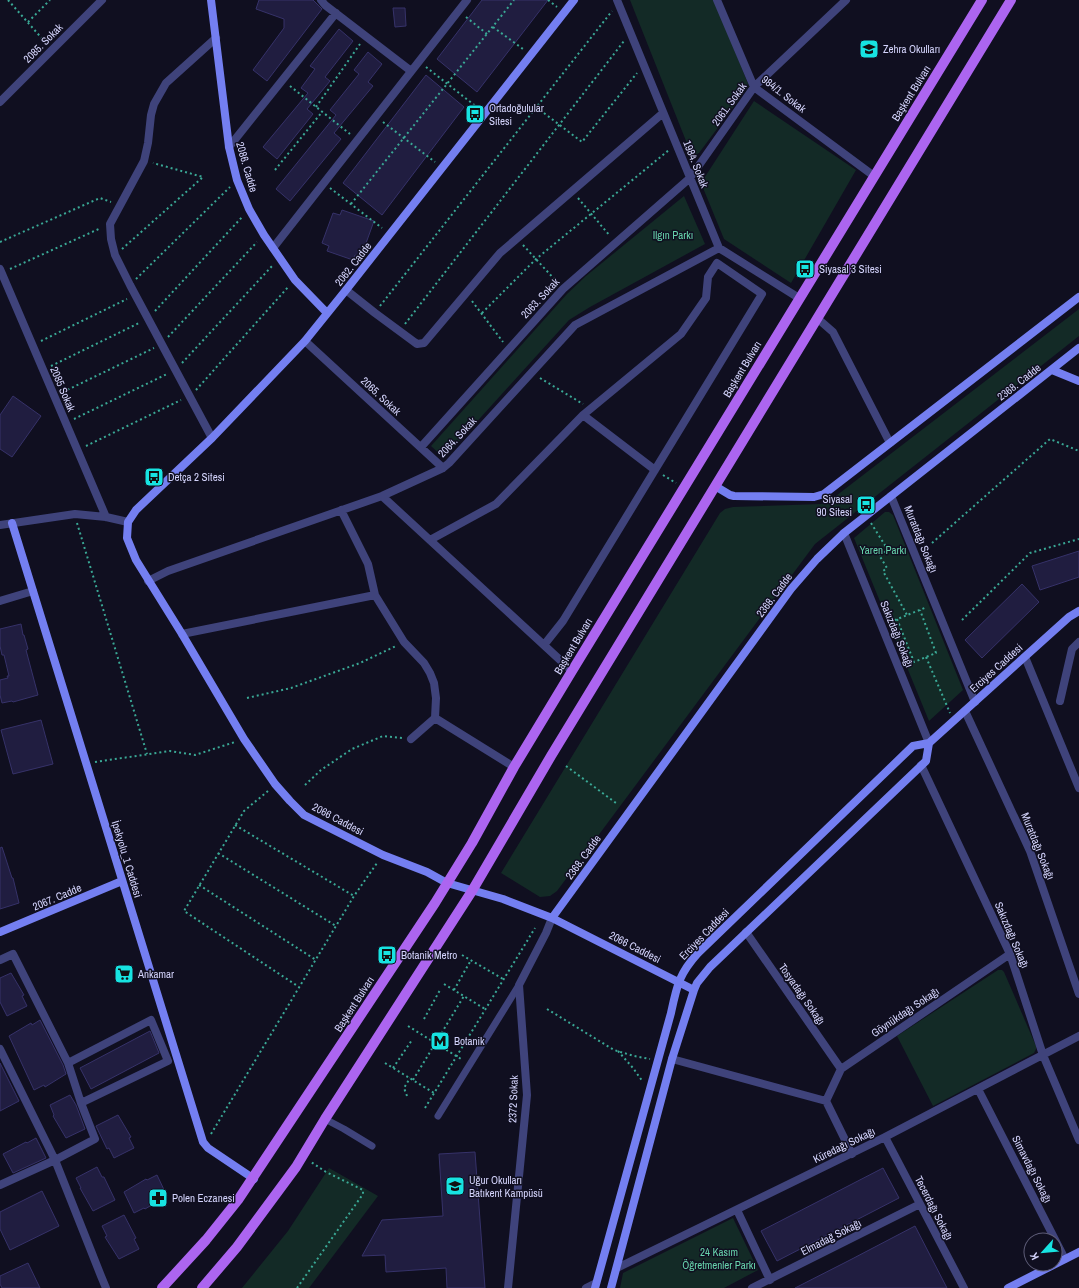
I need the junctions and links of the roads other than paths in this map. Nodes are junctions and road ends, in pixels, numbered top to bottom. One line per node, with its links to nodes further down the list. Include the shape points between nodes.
1 (102, 0): 15 (street, 2085. Sokak)
2 (211, 0): 12 (street, 2086. Cadde)
3 (321, 0): 11 (street)
4 (467, 0): 13 (street)
5 (574, 0): 23 (street, 2062. Cadde)
6 (717, 0): 14 (street, 984/1. Sokak)
7 (846, 0): 14 (street, 2061. Sokak)
8 (981, 0): 18 (main road, Başkent Bulvarı)
9 (1011, 0): 27 (main road)
10 (617, 1): 16 (street, 1984. Sokak)
11 (336, 13): 13 (street); 17 (street)
12 (216, 38): 17 (street, 2086. Cadde); 33 (street, via 166,83 160,92 151,116 144,161 110,224 115,255)
13 (411, 71): 20 (street)
14 (754, 87): 18 (street, 984/1. Sokak); 19 (street, 2061. Sokak)
15 (0, 102)
16 (664, 114): 19 (street, 1984. Sokak); 23 (street, via 500,253 424,343 417,344)
17 (229, 147): 20 (street, 2086. Cadde, via 237,180 249,209)
18 (874, 176): 25 (main road, Başkent Bulvarı)
19 (690, 178): 21 (street, 1984. Sokak); 35 (street, 2063. Sokak, via 563,289)
20 (272, 248): 26 (street, 2086. Cadde, via 295,280)
21 (718, 248): 25 (street); 36 (street, 2064. Sokak, via 579,322)
22 (1, 271): 42 (street, 2085 Sokak)
23 (346, 290): 26 (street, 2062. Cadde)
24 (1079, 297): 34 (street)
25 (799, 298): 57 (main road, Başkent Bulvarı)
26 (327, 313): 28 (street, 2062. Cadde)
27 (817, 318): 34 (street, via 835,335); 38 (main road)
28 (305, 341): 33 (street, 2062. Cadde); 35 (street, 2065. Sokak)
29 (1079, 348): 30 (street, 2368. Cadde)
30 (1052, 370): 31 (street); 40 (street, 2368. Cadde)
31 (1079, 381)
32 (583, 415): 37 (street); 37 (street, via 681,334 706,298 708,277 716,263 762,294); 47 (street, via 496,504)
33 (212, 438): 43 (street, 2062. Cadde, via 136,510)
34 (890, 443): 38 (street, via 819,496 734,496)
35 (421, 447): 36 (street, 2065. Sokak)
36 (443, 468): 39 (street, 2064. Sokak)
37 (655, 470): 55 (street, via 563,621)
38 (715, 486): 69 (main road)
39 (382, 496): 41 (street, 2064. Sokak); 47 (street)
40 (891, 496): 46 (street, 2368. Cadde); 59 (street, Muratdağı Sokağı)
41 (341, 510): 48 (street, 2064. Sokak, via 168,571); 50 (street, via 368,564)
42 (106, 517): 43 (street); 44 (street, via 75,514)
43 (128, 522): 48 (street, 2066 Caddesi, via 127,538)
44 (12, 523): 45 (street); 49 (street, İpekyolu_1 Caddesi)
45 (0, 525)
46 (844, 533): 63 (street, Sakızdağı Sokağı); 70 (street, 2368. Cadde, via 791,589)
47 (430, 540): 55 (street)
48 (148, 581): 53 (street, 2066 Caddesi)
49 (33, 591): 51 (street); 67 (street, İpekyolu_1 Caddesi)
50 (375, 595): 53 (street); 61 (street, via 404,642 430,673 436,698)
51 (0, 601)
52 (1079, 611): 56 (street, Erciyes Caddesi)
53 (182, 634): 68 (street, 2066 Caddesi, via 244,740 275,784 304,815 383,855 427,872)
54 (1079, 642): 58 (street, via 1072,649)
55 (544, 645): 57 (street)
56 (1025, 657): 59 (street, Erciyes Caddesi); 66 (street)
57 (572, 672): 65 (main road, Başkent Bulvarı)
58 (1060, 701)
59 (975, 702): 60 (street, Erciyes Caddesi)
60 (965, 711): 63 (street, Erciyes Caddesi); 78 (street, Muratdağı Sokağı, via 1030,851)
61 (435, 718): 62 (street); 65 (street)
62 (411, 739)
63 (929, 743): 64 (street, via 926,761); 75 (street, Erciyes Caddesi, via 913,746 907,751 698,953)
64 (922, 765): 72 (street); 73 (street, Sakızdağı Sokağı)
65 (514, 767): 68 (main road, Başkent Bulvarı)
66 (1079, 788)
67 (122, 881): 71 (street, 2067. Cadde); 95 (street, İpekyolu_1 Caddesi, via 204,1145)
68 (447, 883): 69 (street, 2066 Caddesi); 95 (main road, Başkent Bulvarı)
69 (472, 891): 70 (street, 2066 Caddesi, via 503,899); 89 (main road)
70 (552, 918): 75 (street, 2066 Caddesi); 76 (street)
71 (0, 932)
72 (746, 932): 77 (street, via 710,967); 84 (street, Tosyadağı Sokağı)
73 (1010, 954): 81 (street, Sakızdağı Sokağı); 84 (street, Göynükdağı Sokağı)
74 (0, 960): 83 (street, via 13,954)
75 (678, 982): 77 (street, 2066 Caddesi); 103 (street, Erciyes Caddesi)
76 (520, 985): 88 (lane); 107 (street, 2372 Sokak, via 527,1095)
77 (694, 990): 82 (street)
78 (1079, 994)
79 (1079, 1036): 81 (street, Küredağı Sokağı)
80 (0, 1049): 94 (street)
81 (1043, 1055): 85 (street, Küredağı Sokağı); 91 (street, Sakızdağı Sokağı)
82 (672, 1059): 86 (street); 101 (street)
83 (68, 1063): 87 (street); 87 (street, via 151,1020 168,1061)
84 (841, 1069): 86 (street)
85 (978, 1089): 90 (street, Küredağı Sokağı); 100 (street, Simavdağı Sokağı)
86 (826, 1101): 93 (street)
87 (81, 1103): 94 (street, via 95,1139)
88 (438, 1116)
89 (325, 1119): 92 (lane); 106 (main road, via 303,1157 273,1200)
90 (885, 1137): 93 (street, Küredağı Sokağı); 97 (street, Tecerdağı Sokağı)
91 (1079, 1140)
92 (372, 1146)
93 (852, 1154): 98 (street, Küredağı Sokağı)
94 (55, 1160): 96 (street); 104 (street)
95 (254, 1178): 105 (main road, Başkent Bulvarı, via 206,1240)
96 (0, 1185)
97 (920, 1204): 102 (street, Elmadağ Sokağı); 111 (street, Tecerdağı Sokağı)
98 (737, 1210): 101 (street, Küredağı Sokağı); 102 (street)
99 (1079, 1252): 100 (street)
100 (1065, 1259): 112 (street)
101 (616, 1268): 109 (street)
102 (770, 1280): 110 (street, Elmadağ Sokağı)
103 (595, 1285): 108 (street)
104 (106, 1288)
105 (162, 1288)
106 (202, 1288)
107 (508, 1288)
108 (586, 1288)
109 (611, 1288)
110 (752, 1288)
111 (964, 1288)
112 (1008, 1288)

